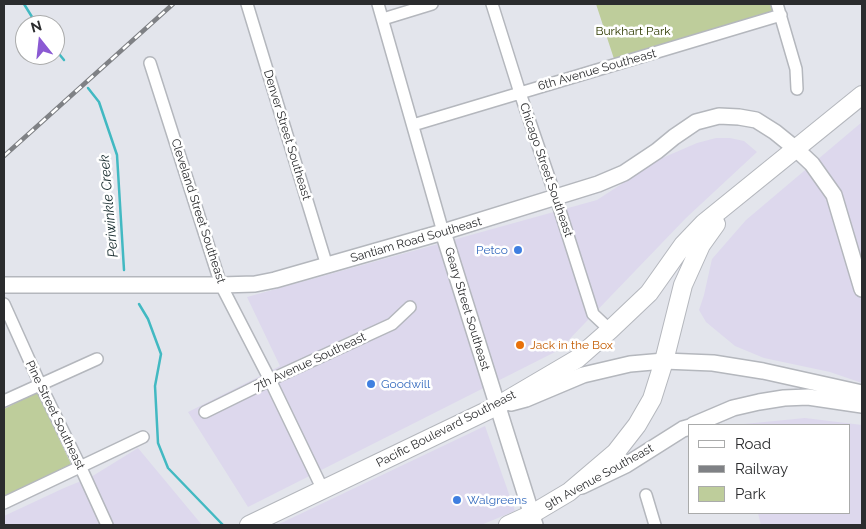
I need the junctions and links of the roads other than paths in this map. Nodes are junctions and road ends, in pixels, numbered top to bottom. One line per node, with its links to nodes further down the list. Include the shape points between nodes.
1 (247, 4): 16 (street, Denver Street Southeast)
2 (378, 4): 6 (street, Geary Street Southeast)
3 (432, 4): 6 (street)
4 (492, 4): 9 (street, Chicago Street Southeast)
5 (779, 10): 8 (street, via 796,70); 9 (street, 6th Avenue Southeast)
6 (383, 19): 11 (street, Geary Street Southeast)
7 (150, 63): 18 (street, Cleveland Street Southeast)
8 (796, 89)
9 (520, 93): 11 (street, 6th Avenue Southeast); 13 (street, Chicago Street Southeast)
10 (862, 95): 12 (highway, Pacific Boulevard Southeast)
11 (413, 125): 15 (street, Geary Street Southeast)
12 (796, 149): 13 (main road, Santiam Road Southeast, via 756,120 719,116 696,122 624,173); 14 (highway, Pacific Boulevard Southeast); 19 (main road, Santiam Road Southeast, via 812,164 834,195)
13 (556, 198): 15 (main road, Santiam Road Southeast); 22 (street, Chicago Street Southeast, via 593,314)
14 (730, 202): 22 (highway, Pacific Boulevard Southeast, via 704,223 649,293); 24 (highway, Pacific Boulevard Southeast, via 701,245 683,285)
15 (443, 232): 16 (main road, Santiam Road Southeast); 30 (main road, Geary Street Southeast)
16 (327, 266): 18 (main road, Santiam Road Southeast, via 255,284)
17 (4, 285): 18 (main road, Santiam Road Southeast)
18 (221, 285): 25 (street, Cleveland Street Southeast)
19 (862, 289)
20 (4, 304): 26 (street, Pine Street Southeast)
21 (410, 307): 25 (street, 7th Avenue Southeast, via 392,324)
22 (610, 330): 30 (highway, Pacific Boulevard Southeast, via 577,359)
23 (97, 359): 26 (street)
24 (664, 361): 27 (main road, via 713,363 763,371); 30 (main road, via 630,364 583,375); 37 (highway, Pacific Boulevard Southeast, via 652,399 637,425 616,452)
25 (270, 380): 31 (street, 7th Avenue Southeast); 36 (street, Cleveland Street Southeast)
26 (40, 384): 28 (street); 35 (street, Pine Street Southeast)
27 (862, 393)
28 (4, 401)
29 (862, 405): 32 (main road, 9th Avenue Southeast, via 808,397 784,398 733,408)
30 (497, 406): 36 (highway, Pacific Boulevard Southeast); 40 (main road, Geary Street Southeast)
31 (204, 412)
32 (696, 424)
33 (688, 427): 37 (main road, 9th Avenue Southeast, via 626,465)
34 (143, 437): 35 (street)
35 (81, 468): 39 (street); 41 (street, Pine Street Southeast)
36 (323, 490): 42 (highway, Pacific Boulevard Southeast)
37 (569, 492): 40 (highway, 9th Avenue Southeast)
38 (646, 495): 44 (street)
39 (4, 503)
40 (534, 520): 43 (highway, 9th Avenue Southeast)
41 (107, 525)
42 (250, 525)
43 (508, 525)
44 (655, 525)

